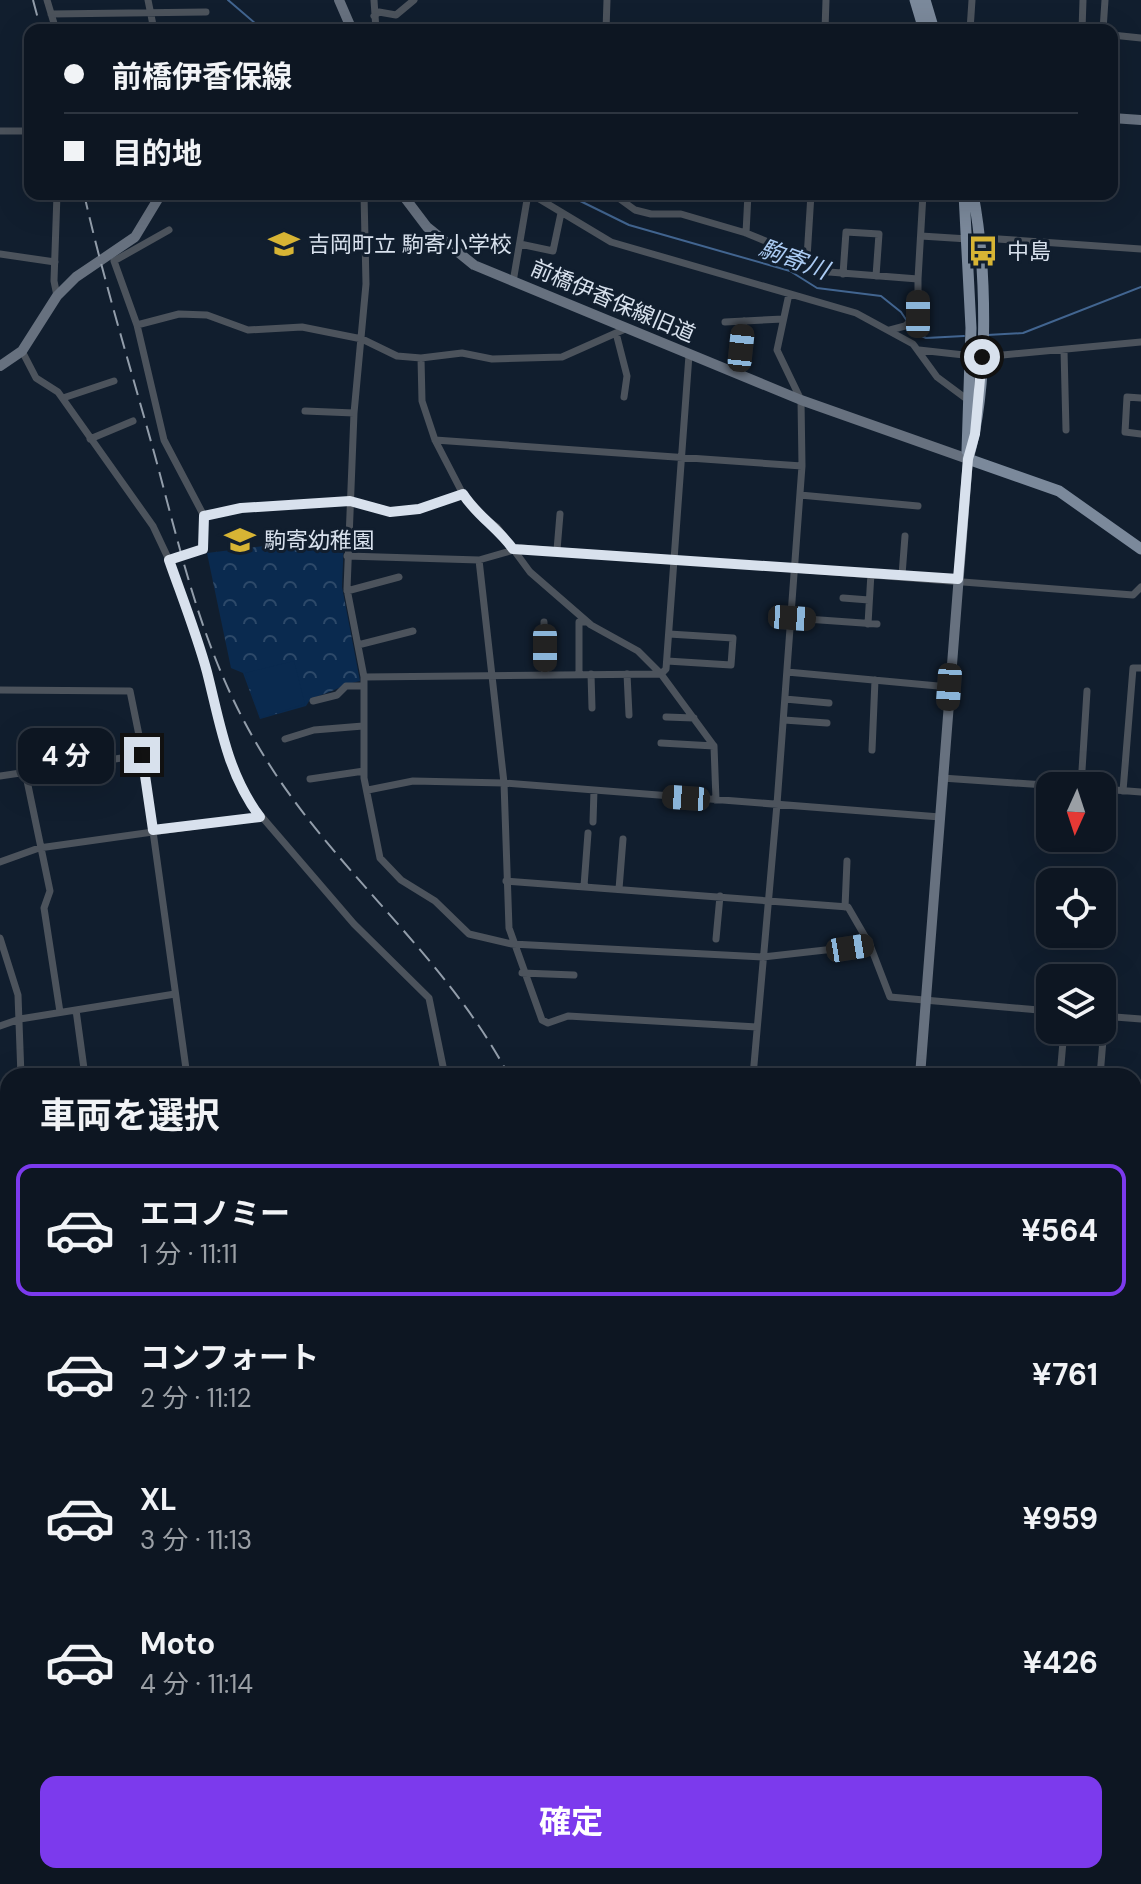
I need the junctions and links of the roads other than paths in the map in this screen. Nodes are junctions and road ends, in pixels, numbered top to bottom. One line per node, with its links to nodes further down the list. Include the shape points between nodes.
1 (47, 0): 14 (street)
2 (148, 0): 15 (street)
3 (339, 0): 19 (street)
4 (374, 0): 16 (street)
5 (414, 0): 16 (street, via 396,15)
6 (607, 0): 21 (street)
7 (826, 0): 22 (street)
8 (915, 0): 23 (main road)
9 (925, 0): 24 (main road)
10 (972, 0): 25 (street)
11 (1083, 0): 26 (street)
12 (1105, 0): 27 (street)
13 (206, 12): 15 (street)
14 (51, 14): 15 (street); 17 (street)
15 (151, 14): 18 (street)
16 (374, 16): 20 (street)
17 (54, 24)
18 (153, 24)
19 (350, 24)
20 (375, 24)
21 (606, 24)
22 (825, 24)
23 (922, 24)
24 (932, 24)
25 (970, 24)
26 (1082, 24)
27 (1103, 24)
28 (1118, 36): 29 (street)
29 (1141, 38)
30 (1118, 118): 31 (street)
31 (1141, 120)
32 (0, 131): 33 (street)
33 (24, 131)
34 (57, 200): 57 (street)
35 (158, 200): 52 (street)
36 (364, 200): 71 (street)
37 (407, 200): 61 (street, 前橋伊香保線旧道, via 427,227 474,265)
38 (528, 200): 53 (street)
39 (539, 200): 46 (street)
40 (621, 200): 48 (street, via 635,210 681,214)
41 (748, 200): 48 (street)
42 (811, 200): 56 (street)
43 (923, 200): 49 (street)
44 (965, 200): 51 (main road)
45 (973, 200): 68 (main road)
46 (561, 213): 53 (street, via 553,251); 62 (street, via 611,242)
47 (169, 230): 52 (street)
48 (746, 233): 56 (street)
49 (921, 236): 51 (street); 60 (street)
50 (984, 238): 54 (street)
51 (968, 239): 68 (main road)
52 (138, 242): 63 (street, via 76,277); 67 (street, via 114,261)
53 (520, 244): 61 (street)
54 (1141, 249)
55 (0, 254): 57 (street)
56 (807, 258): 58 (street)
57 (55, 262): 63 (street)
58 (843, 274): 59 (street); 59 (street, via 846,232 879,234)
59 (876, 276): 60 (street)
60 (918, 279): 69 (street, via 918,314)
61 (513, 282): 70 (street, 前橋伊香保線旧道)
62 (789, 294): 64 (street); 69 (street, via 856,313)
63 (57, 296): 75 (street)
64 (783, 319): 65 (street); 85 (street, via 777,350)
65 (744, 321): 66 (street); 80 (street)
66 (725, 322)
67 (137, 325): 71 (street, via 179,314 207,315 248,330 302,327); 102 (street, via 164,440)
68 (976, 328): 77 (main road)
69 (890, 330): 73 (street)
70 (621, 331): 76 (street, 前橋伊香保線旧道); 78 (street, via 562,357 492,359 462,353); 82 (street)
71 (362, 339): 78 (street, via 397,356); 88 (street)
72 (1141, 342): 74 (street)
73 (919, 350): 77 (street); 86 (street, via 937,377)
74 (1064, 350): 77 (street); 90 (street)
75 (22, 351): 79 (street); 83 (street, via 36,378)
76 (689, 355): 80 (street, 前橋伊香保線旧道); 94 (street)
77 (976, 357): 86 (main road); 95 (main road, via 975,434)
78 (421, 358): 93 (street, via 422,401)
79 (0, 366)
80 (738, 374): 85 (street, 前橋伊香保線旧道)
81 (114, 381): 83 (street)
82 (624, 397)
83 (63, 398): 92 (street)
84 (1141, 398): 91 (street, via 1127,397 1125,432)
85 (801, 400): 95 (street, 前橋伊香保線旧道); 96 (street)
86 (968, 400): 95 (main road)
87 (305, 411): 88 (street)
88 (354, 413): 99 (street)
89 (133, 421): 92 (street)
90 (1066, 430)
91 (1141, 434)
92 (90, 439): 109 (street, via 153,526)
93 (435, 440): 94 (street); 97 (street)
94 (681, 459): 96 (street); 108 (street)
95 (968, 459): 105 (main road, via 1059,491); 115 (street)
96 (802, 466): 98 (street)
97 (463, 494): 99 (street, via 419,509 390,512); 104 (street)
98 (800, 495): 100 (street); 111 (street)
99 (350, 501): 102 (street, via 241,508); 107 (street)
100 (918, 506)
101 (560, 514): 106 (street)
102 (204, 516): 109 (street, via 203,549)
103 (905, 536): 113 (street)
104 (513, 549): 106 (street); 110 (street); 122 (street, via 530,572)
105 (1141, 549)
106 (557, 550): 108 (street)
107 (347, 556): 110 (street); 117 (street)
108 (674, 559): 111 (street); 124 (street)
109 (169, 560): 170 (street, via 207,672 226,751)
110 (479, 560): 133 (street)
111 (795, 568): 112 (street); 120 (street)
112 (871, 573): 113 (street); 119 (street)
113 (902, 575): 115 (street)
114 (399, 577): 117 (street)
115 (958, 579): 116 (street, via 1133,595); 137 (street)
116 (1141, 587)
117 (347, 591): 125 (street)
118 (843, 598): 119 (street)
119 (869, 600): 120 (street, via 872,624)
120 (792, 618): 128 (street)
121 (544, 622): 134 (street)
122 (587, 622): 129 (street, via 579,622); 132 (street, via 638,651)
123 (413, 631): 125 (street)
124 (669, 634): 126 (street); 126 (street, via 733,638 731,665)
125 (358, 645): 136 (street)
126 (667, 661): 132 (street)
127 (1141, 668): 166 (street, via 1133,668)
128 (787, 672): 135 (street); 140 (street)
129 (579, 674): 130 (street); 134 (street)
130 (591, 674): 131 (street); 143 (street)
131 (627, 674): 132 (street); 144 (street)
132 (661, 674): 146 (street)
133 (491, 675): 134 (street); 136 (street); 161 (street)
134 (545, 675)
135 (875, 680): 137 (street); 153 (street)
136 (364, 681): 141 (street); 149 (street)
137 (949, 687): 159 (street)
138 (0, 690): 154 (street, via 130,691)
139 (1087, 691): 157 (street)
140 (785, 699): 142 (street); 147 (street)
141 (313, 701)
142 (829, 703)
143 (592, 708)
144 (629, 715)
145 (666, 717): 146 (street)
146 (694, 718): 152 (street)
147 (784, 720): 148 (street); 169 (street)
148 (827, 723)
149 (363, 726): 150 (street, via 314,730); 156 (street)
150 (285, 739)
151 (661, 743): 152 (street)
152 (714, 746): 168 (street)
153 (872, 750)
154 (142, 755): 155 (street); 173 (street)
155 (25, 771): 158 (street); 176 (street)
156 (364, 771): 160 (street); 163 (street)
157 (1082, 772)
158 (0, 776)
159 (942, 778): 162 (street); 171 (street)
160 (310, 779)
161 (504, 783): 163 (street, via 413,781); 164 (street); 179 (street)
162 (1036, 784)
163 (368, 790): 187 (street, via 376,849 384,864 469,934)
164 (594, 790): 168 (street); 172 (street)
165 (1116, 790): 166 (street)
166 (1123, 791): 167 (street)
167 (1141, 792)
168 (716, 800): 169 (street)
169 (777, 804): 171 (street); 183 (street)
170 (260, 817): 173 (street); 208 (street, via 354,924 429,998)
171 (940, 817): 194 (street)
172 (593, 822)
173 (153, 830): 176 (street); 193 (street)
174 (588, 833): 180 (street)
175 (623, 839): 181 (street)
176 (39, 848): 178 (street); 197 (street, via 50,891 44,908)
177 (847, 861): 184 (street)
178 (0, 862)
179 (506, 881): 180 (street); 187 (street)
180 (584, 886): 181 (street)
181 (619, 889): 182 (street)
182 (720, 896): 183 (street); 186 (street)
183 (767, 900): 184 (street); 189 (street)
184 (845, 907): 188 (street)
185 (0, 938): 190 (street)
186 (716, 939)
187 (512, 944): 189 (street); 191 (street)
188 (870, 945): 189 (street); 194 (street, via 890,997)
189 (763, 957): 202 (street)
190 (4, 966): 199 (street, via 18,995)
191 (522, 973): 192 (street); 202 (street, via 548,1023 568,1016)
192 (574, 975)
193 (175, 994): 195 (street); 207 (street)
194 (925, 1002): 196 (street); 210 (street)
195 (76, 1010): 197 (street); 206 (street)
196 (1036, 1010)
197 (60, 1012): 199 (street)
198 (1116, 1017): 200 (street)
199 (20, 1019): 201 (street); 205 (street)
200 (1141, 1019)
201 (0, 1026)
202 (757, 1027): 209 (street)
203 (1063, 1044): 211 (street)
204 (1102, 1044): 212 (street)
205 (21, 1068)
206 (84, 1068)
207 (186, 1068)
208 (443, 1068)
209 (754, 1068)
210 (921, 1068)
211 (1061, 1068)
212 (1100, 1068)

